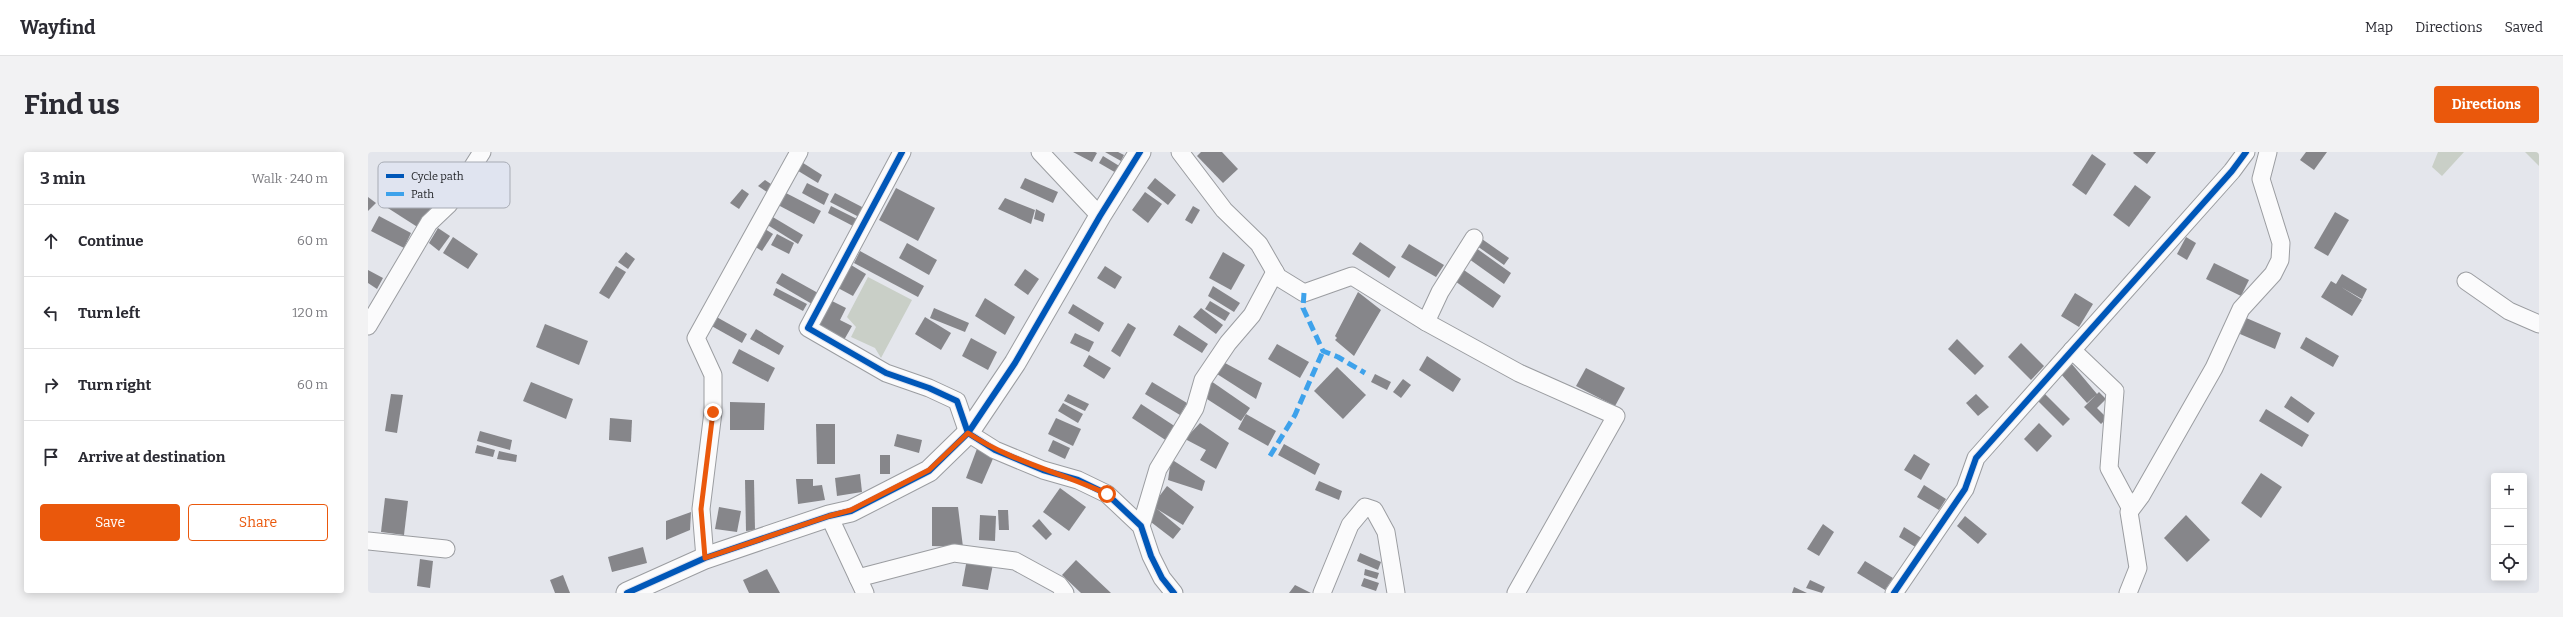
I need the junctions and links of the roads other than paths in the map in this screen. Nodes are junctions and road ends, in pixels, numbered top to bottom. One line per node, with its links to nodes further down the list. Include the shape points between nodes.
1 (482, 152): 9 (street)
2 (799, 152): 25 (street, via 696,338 713,375 713,412 701,509)
3 (902, 152): 19 (street, via 808,328 886,373 957,401)
4 (1040, 152): 11 (street)
5 (1140, 152): 11 (street)
6 (1180, 152): 13 (street, via 1224,210 1259,244)
7 (2246, 152): 18 (street, via 2232,171)
8 (2268, 152): 20 (street, via 2261,179 2281,243 2280,260 2273,274 2242,309 2214,368 2141,496)
9 (476, 162)
10 (445, 208): 17 (street, via 429,223)
11 (1100, 216): 19 (street, via 1015,364)
12 (1474, 238): 15 (street, via 1440,292)
13 (1275, 272): 15 (street, via 1278,277 1304,293 1352,276); 22 (street, via 1252,315 1228,343 1203,380 1195,408 1158,469)
14 (2466, 281): 16 (street, via 2509,311)
15 (1426, 322): 33 (street, via 1519,373 1616,416)
16 (2539, 324)
17 (368, 326)
18 (2072, 350): 20 (street, via 2115,391 2109,468); 34 (street, via 1976,458 1966,489)
19 (968, 433): 21 (street, via 929,470 851,510); 22 (street, via 995,450 1043,470 1078,480 1107,494)
20 (2131, 509): 35 (street, via 2129,512 2138,568)
21 (829, 516): 25 (street); 26 (street)
22 (1141, 526): 30 (street, via 1156,567)
23 (368, 541): 24 (street)
24 (446, 549)
25 (705, 558): 27 (street)
26 (858, 578): 28 (street); 29 (street, via 954,553 1015,561 1059,585)
27 (627, 593)
28 (865, 593)
29 (1065, 593)
30 (1174, 593)
31 (1322, 593): 32 (street, via 1350,525 1365,507 1374,510 1386,532)
32 (1396, 593)
33 (1516, 593)
34 (1894, 593)
35 (2128, 593)

